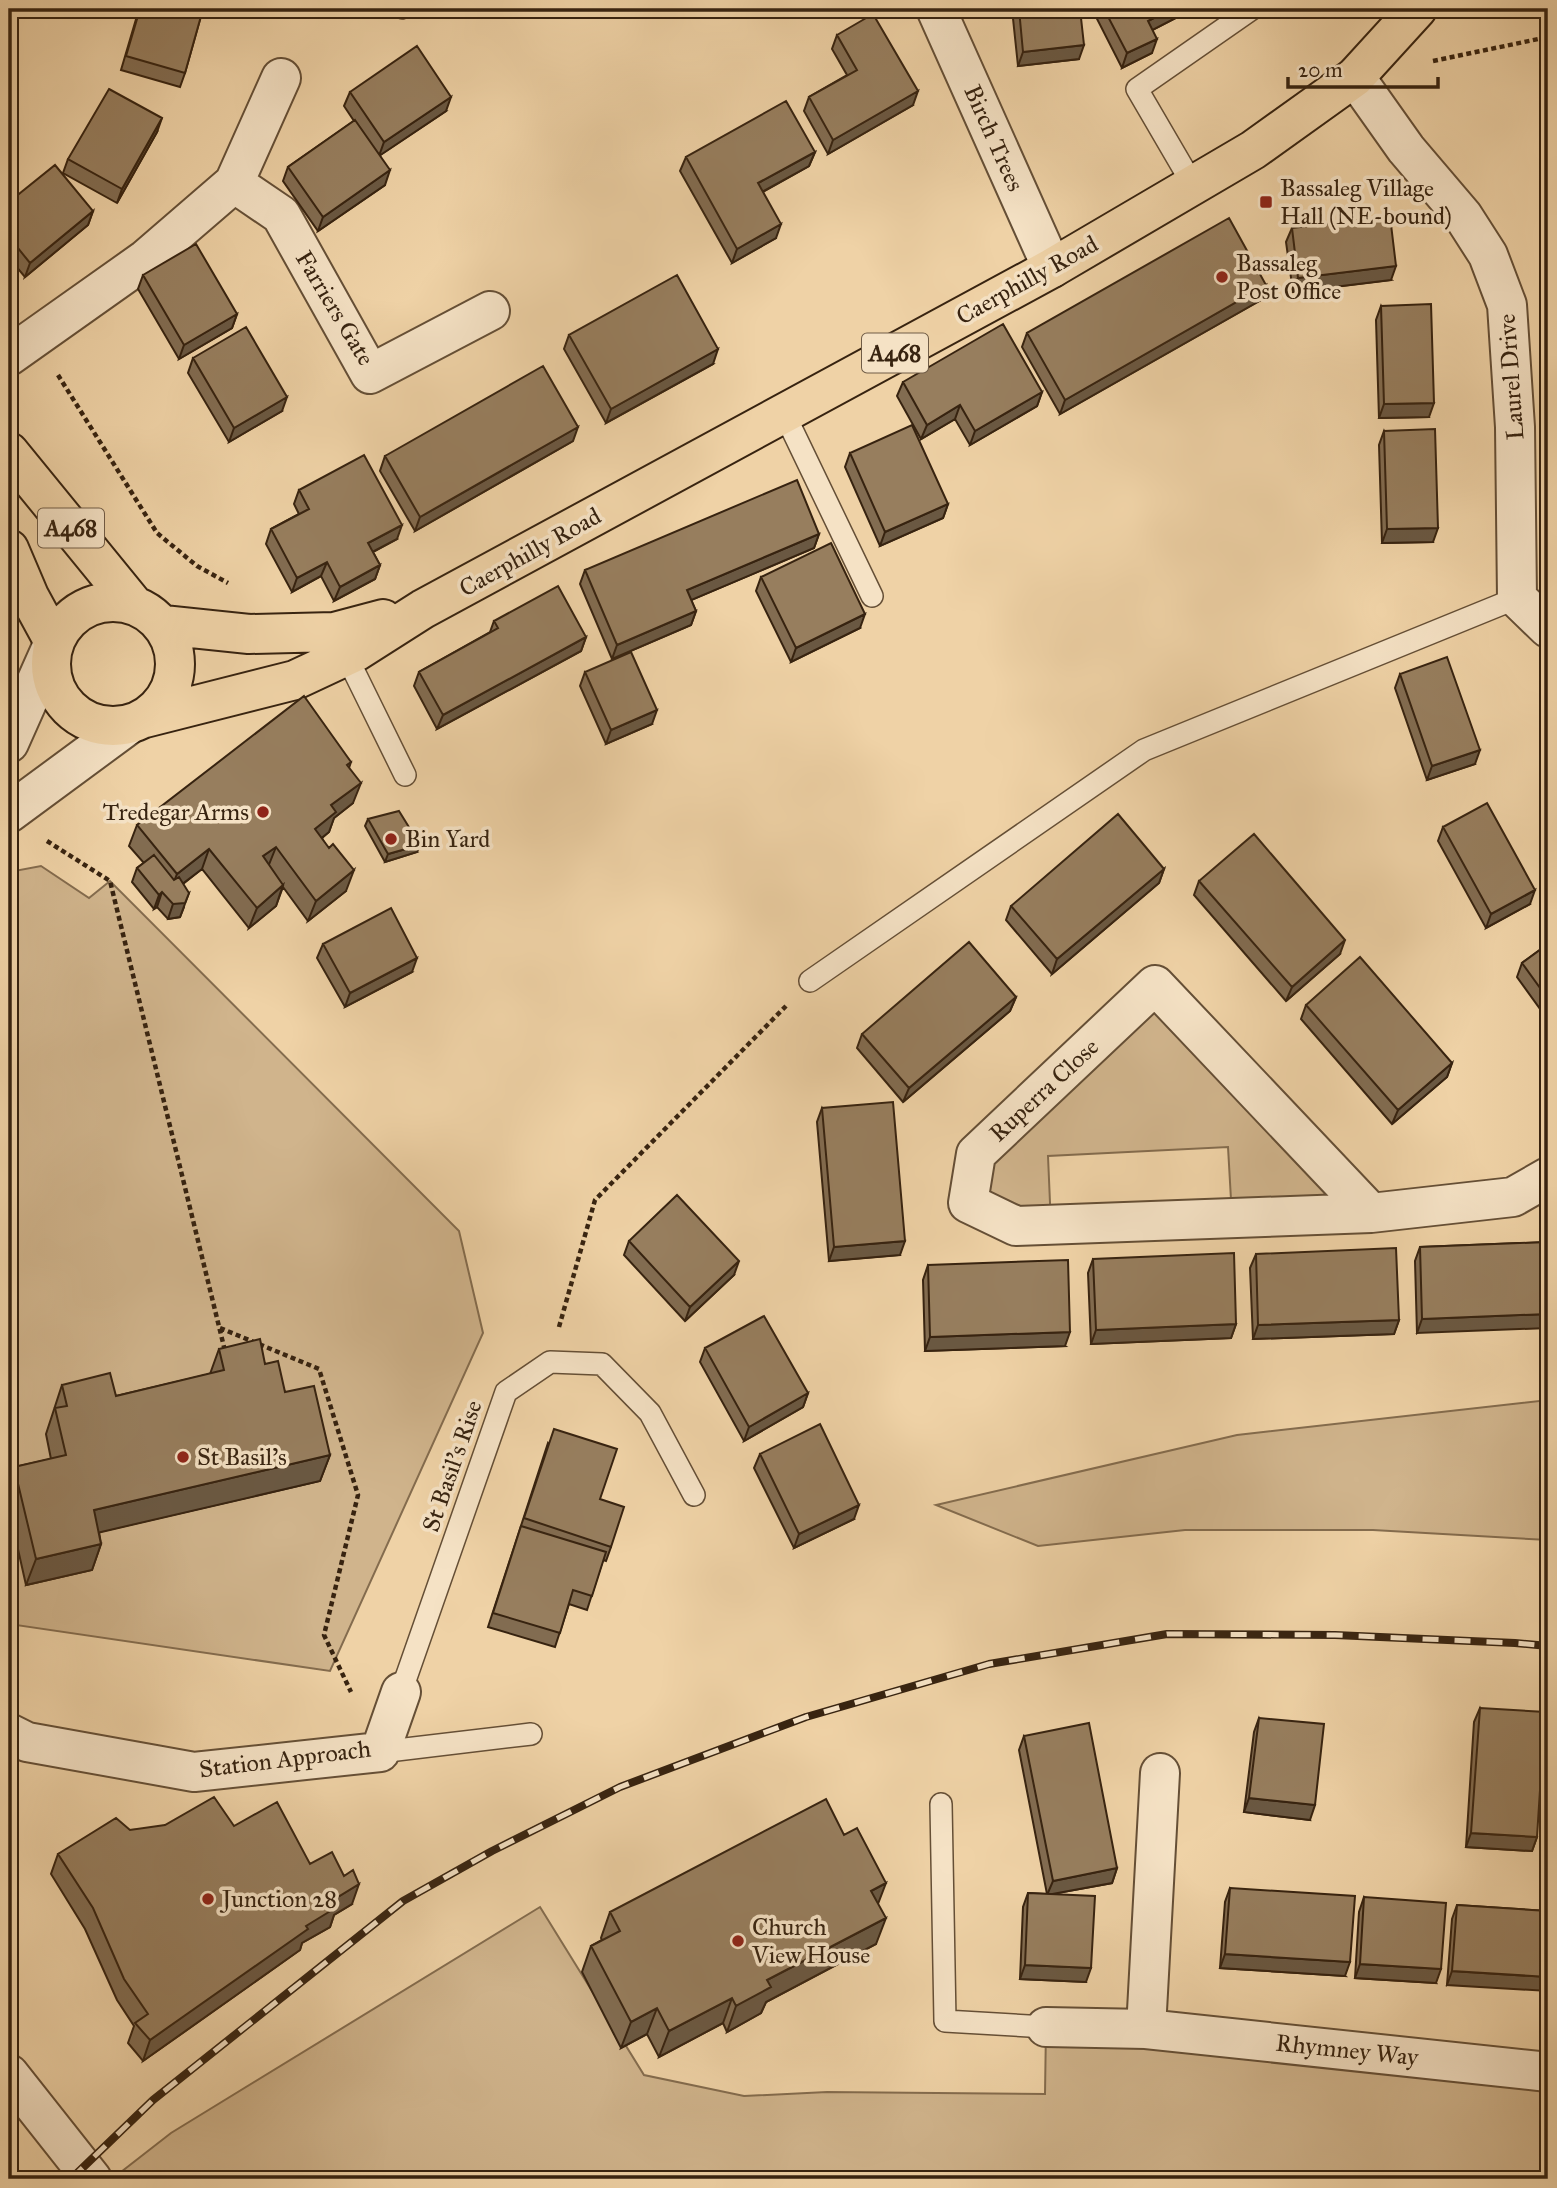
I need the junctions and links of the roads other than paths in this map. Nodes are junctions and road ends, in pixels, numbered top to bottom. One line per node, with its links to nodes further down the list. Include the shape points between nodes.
1 (936, 9): 8 (street, Birch Trees)
2 (1252, 9): 7 (lane, via 1137,89)
3 (1417, 9): 4 (main road, Caerphilly Road / A468)
4 (1355, 77): 7 (main road, Caerphilly Road / A468, via 1253,150); 15 (street, Laurel Drive, via 1406,149 1463,216 1488,254 1507,305 1516,427)
5 (281, 78): 6 (street)
6 (234, 183): 9 (street, Farriers Gate, via 281,215 370,374); 10 (street, via 146,259)
7 (1194, 185): 8 (main road, Caerphilly Road / A468)
8 (1052, 268): 11 (main road, Caerphilly Road / A468)
9 (489, 311)
10 (20, 347)
11 (784, 413): 14 (lane); 20 (main road, Caerphilly Road / A468, via 423,609)
12 (9, 452): 16 (main road, A468)
13 (9, 549): 19 (main road, A468)
14 (872, 596)
15 (1517, 598): 18 (street); 25 (lane, via 1144,750)
16 (133, 604): 17 (main road, Caerphilly Road); 19 (main road, via 109,601 87,606 65,623)
17 (163, 625): 20 (main road, Caerphilly Road); 21 (main road, Caerphilly Road, via 174,645 174,681 168,696)
18 (1548, 628)
19 (54, 642): 21 (main road, Caerphilly Road, via 50,665 64,703 79,717 100,726); 22 (street)
20 (340, 644): 21 (main road, Caerphilly Road, via 295,680); 23 (lane)
21 (136, 722): 24 (street, Caerphilly Road)
22 (9, 743)
23 (405, 775)
24 (9, 813)
25 (810, 981)
26 (1548, 1177): 27 (street, Ruperra Close, via 1514,1197)
27 (1371, 1213): 27 (street, Ruperra Close, via 1155,985 976,1154 968,1203 1016,1226)
28 (694, 1495): 29 (lane, St Basil's Rise, via 650,1413 602,1364 550,1362 506,1392)
29 (401, 1692): 32 (street, Station Approach)
30 (9, 1733): 32 (street, Station Approach, via 27,1742 194,1772)
31 (531, 1734): 32 (lane)
32 (380, 1752)
33 (1160, 1773): 36 (street)
34 (941, 1804): 35 (lane, via 945,2021)
35 (1046, 2027): 36 (street, Rhymney Way)
36 (1146, 2029): 37 (street, Rhymney Way)
37 (1548, 2072)
38 (9, 2074): 39 (street)
39 (92, 2179)

